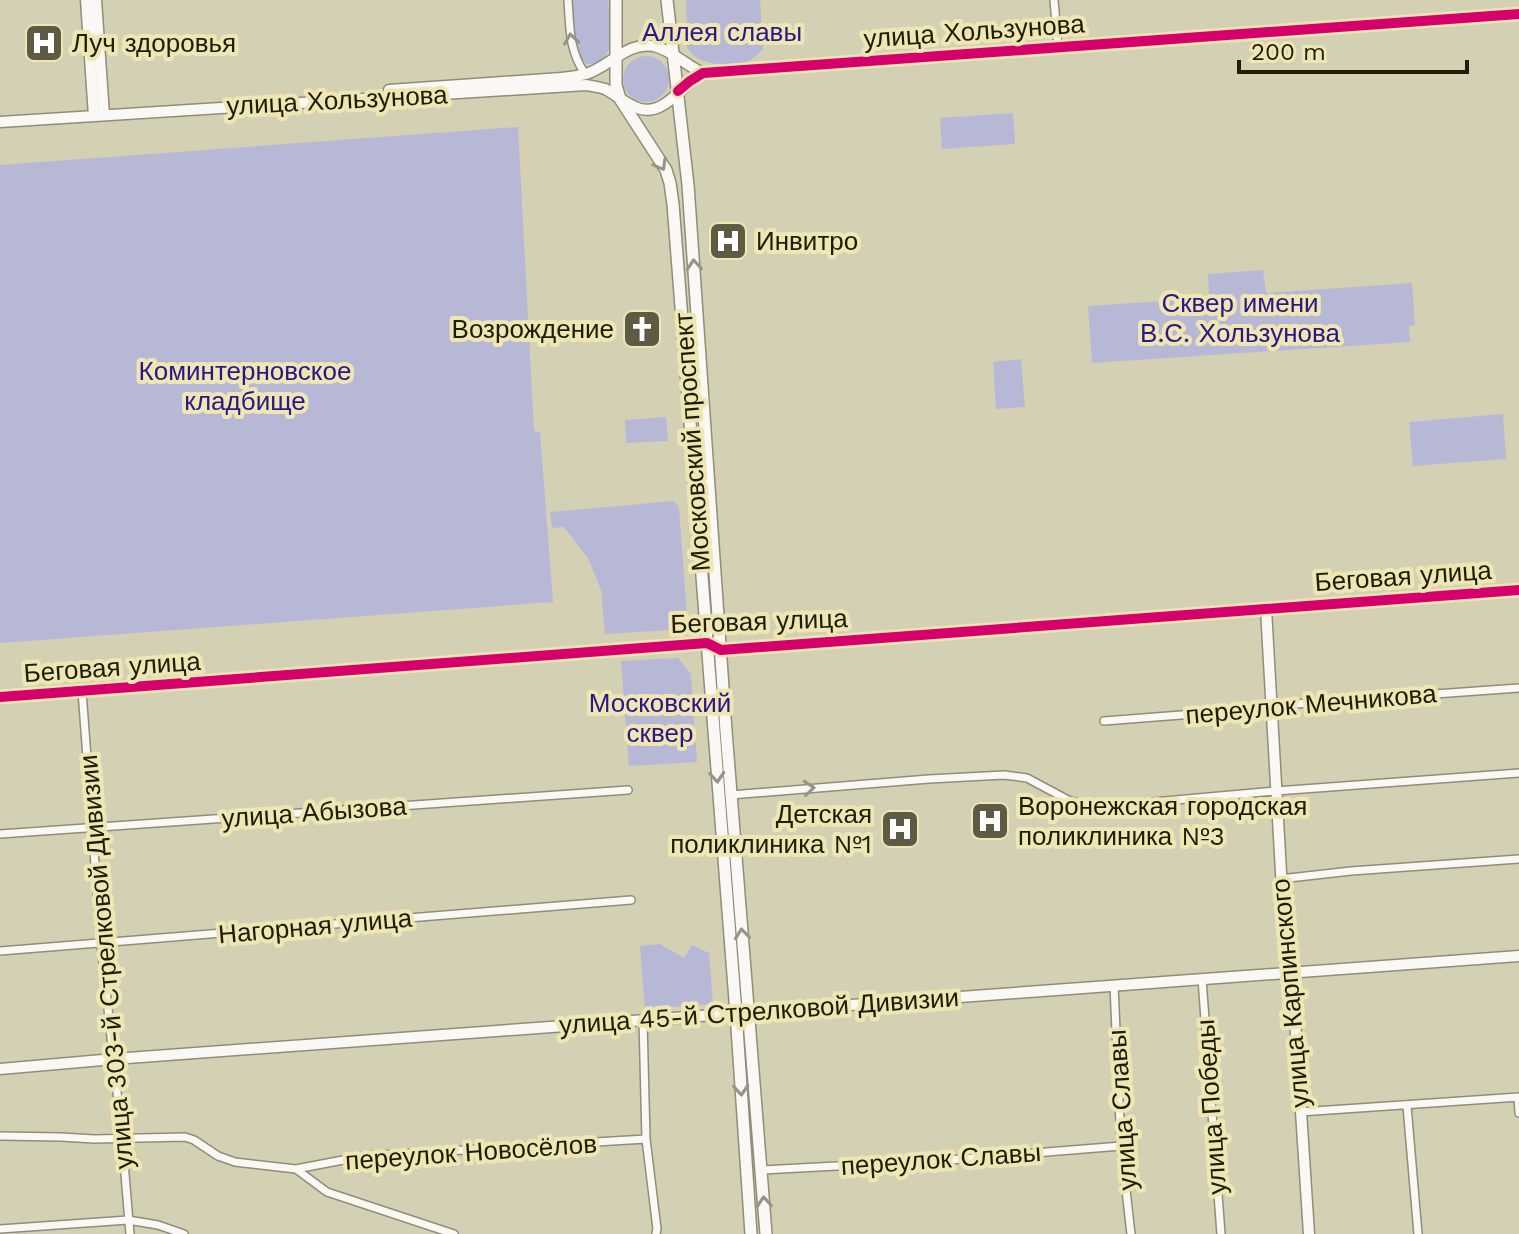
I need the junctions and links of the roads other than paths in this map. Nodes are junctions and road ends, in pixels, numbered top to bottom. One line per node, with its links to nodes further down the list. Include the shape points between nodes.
1 (86, 0): 15 (street)
2 (96, 0): 15 (street)
3 (568, 0): 12 (street, one-way to 3, via 572,48)
4 (616, 0): 10 (main road, Московский проспект)
5 (667, 0): 9 (main road, Московский проспект)
6 (1054, 0): 8 (street)
7 (1519, 14): 8 (street, улица Хользунова)
8 (1058, 47): 11 (street, улица Хользунова)
9 (674, 57): 10 (street, улица Хользунова, via 651,45); 11 (street, улица Хользунова); 13 (main road, Московский проспект)
10 (616, 58): 12 (street, улица Хользунова); 14 (main road, Московский проспект)
11 (703, 73): 13 (street, улица Хользунова)
12 (585, 74): 15 (street, улица Хользунова)
13 (678, 91): 14 (street, улица Хользунова, via 647,110); 21 (main road, Московский проспект, one-way to 13)
14 (620, 99): 15 (street, улица Хользунова, via 586,85); 20 (main road, Московский проспект, one-way to 20, via 666,170 672,194)
15 (99, 112): 16 (street, улица Хользунова); 17 (street, улица Хользунова)
16 (0, 116)
17 (0, 122)
18 (1519, 590): 19 (street, Беговая улица)
19 (1266, 609): 21 (street, Беговая улица); 25 (street, улица Карпинского)
20 (707, 643): 21 (street, Беговая улица); 23 (street, Беговая улица); 43 (main road, Московский проспект, one-way to 43)
21 (721, 650): 30 (main road, Московский проспект)
22 (1519, 688): 25 (street, переулок Мечникова)
23 (82, 691): 24 (street, Беговая улица); 31 (street, улица 303-й Стрелковой Дивизии)
24 (0, 697)
25 (1271, 708): 26 (street, переулок Мечникова); 29 (street, улица Карпинского)
26 (1104, 721)
27 (1519, 773): 29 (street)
28 (628, 790): 31 (street, улица Абызова)
29 (1276, 791): 30 (street, one-way to 29, via 1004,775 1027,778 1070,801 1098,807); 34 (street, улица Карпинского)
30 (731, 795): 42 (main road, Московский проспект, one-way to 30)
31 (93, 828): 32 (street, улица Абызова); 36 (street, улица 303-й Стрелковой Дивизии)
32 (0, 834)
33 (1519, 859): 34 (street)
34 (1280, 879): 39 (street, улица Карпинского)
35 (631, 900): 36 (street, Нагорная улица)
36 (101, 944): 37 (street, Нагорная улица); 45 (street, улица 303-й Стрелковой Дивизии)
37 (0, 951)
38 (1519, 956): 39 (street, улица 45-й Стрелковой Дивизии)
39 (1288, 973): 40 (street, улица 45-й Стрелковой Дивизии); 49 (street, улица Карпинского)
40 (1202, 979): 41 (street, улица 45-й Стрелковой Дивизии); 66 (street, улица Победы)
41 (1114, 985): 42 (street, улица 45-й Стрелковой Дивизии); 54 (street, улица Славы)
42 (750, 1012): 43 (street, улица 45-й Стрелковой Дивизии); 56 (main road, Московский проспект)
43 (736, 1013): 44 (street, улица 45-й Стрелковой Дивизии); 63 (main road, Московский проспект, one-way to 63)
44 (643, 1020): 45 (street, улица 45-й Стрелковой Дивизии); 53 (street)
45 (114, 1059): 46 (street, улица 45-й Стрелковой Дивизии); 52 (street, улица 303-й Стрелковой Дивизии)
46 (0, 1069)
47 (1518, 1097): 48 (street); 50 (street)
48 (1407, 1106): 49 (street); 68 (street)
49 (1300, 1112): 67 (street, улица Карпинского)
50 (1519, 1113)
51 (0, 1136): 52 (street)
52 (122, 1138): 55 (street, via 185,1137 235,1162); 57 (street, улица 303-й Стрелковой Дивизии)
53 (646, 1139): 55 (street, переулок Новосёлов, via 364,1156); 62 (street)
54 (1121, 1146): 56 (street, переулок Славы); 65 (street, улица Славы)
55 (296, 1169): 61 (street, via 327,1192)
56 (762, 1170): 64 (main road, Московский проспект, one-way to 56)
57 (128, 1220): 58 (street); 59 (street, улица 303-й Стрелковой Дивизии); 60 (street)
58 (0, 1229)
59 (130, 1234)
60 (184, 1234)
61 (454, 1234)
62 (656, 1234)
63 (751, 1234)
64 (766, 1234)
65 (1131, 1234)
66 (1221, 1234)
67 (1309, 1234)
68 (1418, 1234)

